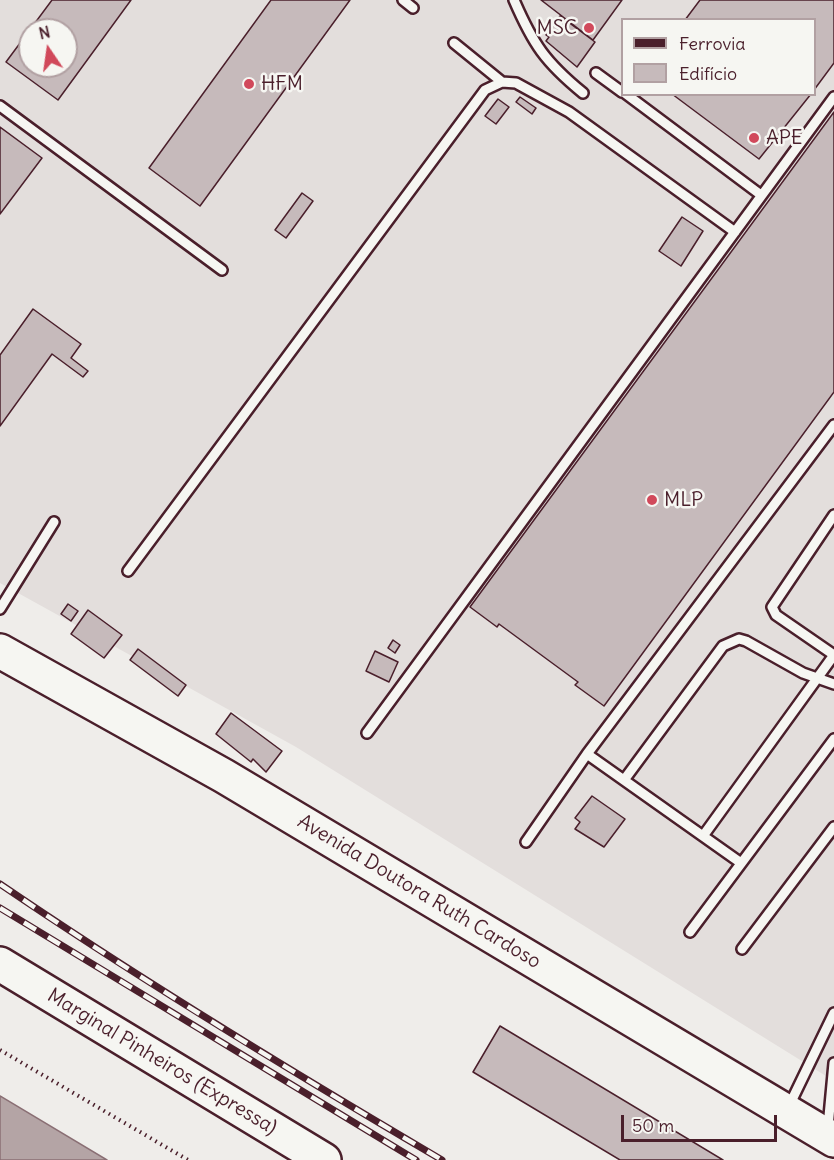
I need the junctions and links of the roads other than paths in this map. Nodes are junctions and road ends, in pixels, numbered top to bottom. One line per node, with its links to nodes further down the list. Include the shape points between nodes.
1 (403, 0): 3 (lane)
2 (514, 0): 8 (lane, via 540,52)
3 (412, 8)
4 (454, 44): 6 (lane)
5 (596, 73): 7 (lane)
6 (502, 82): 13 (lane, via 516,83 569,112); 18 (lane, via 485,90)
7 (621, 91)
8 (583, 93)
9 (628, 96): 12 (lane)
10 (834, 98): 12 (lane)
11 (0, 106): 14 (lane)
12 (761, 195): 13 (lane)
13 (735, 232): 24 (lane)
14 (222, 270)
15 (834, 425): 26 (lane)
16 (834, 515): 21 (lane, via 772,607 776,615)
17 (54, 522): 19 (lane)
18 (128, 571)
19 (0, 609)
20 (0, 651): 37 (highway, Avenida Doutora Ruth Cardoso, via 224,776)
21 (834, 655): 22 (lane)
22 (817, 679): 23 (lane); 27 (lane, via 746,641 730,641); 29 (lane)
23 (834, 684)
24 (367, 733)
25 (834, 739): 31 (lane)
26 (587, 754): 27 (lane); 30 (lane)
27 (624, 780): 29 (lane)
28 (834, 827): 33 (lane)
29 (704, 836): 31 (lane)
30 (526, 842)
31 (741, 863): 32 (lane)
32 (690, 932)
33 (742, 949)
34 (0, 964): 39 (highway, Marginal Pinheiros (Expressa))
35 (834, 1013): 37 (lane)
36 (834, 1063): 38 (lane, via 830,1079)
37 (787, 1111): 38 (highway, Avenida Doutora Ruth Cardoso)
38 (831, 1138)
39 (324, 1160)

